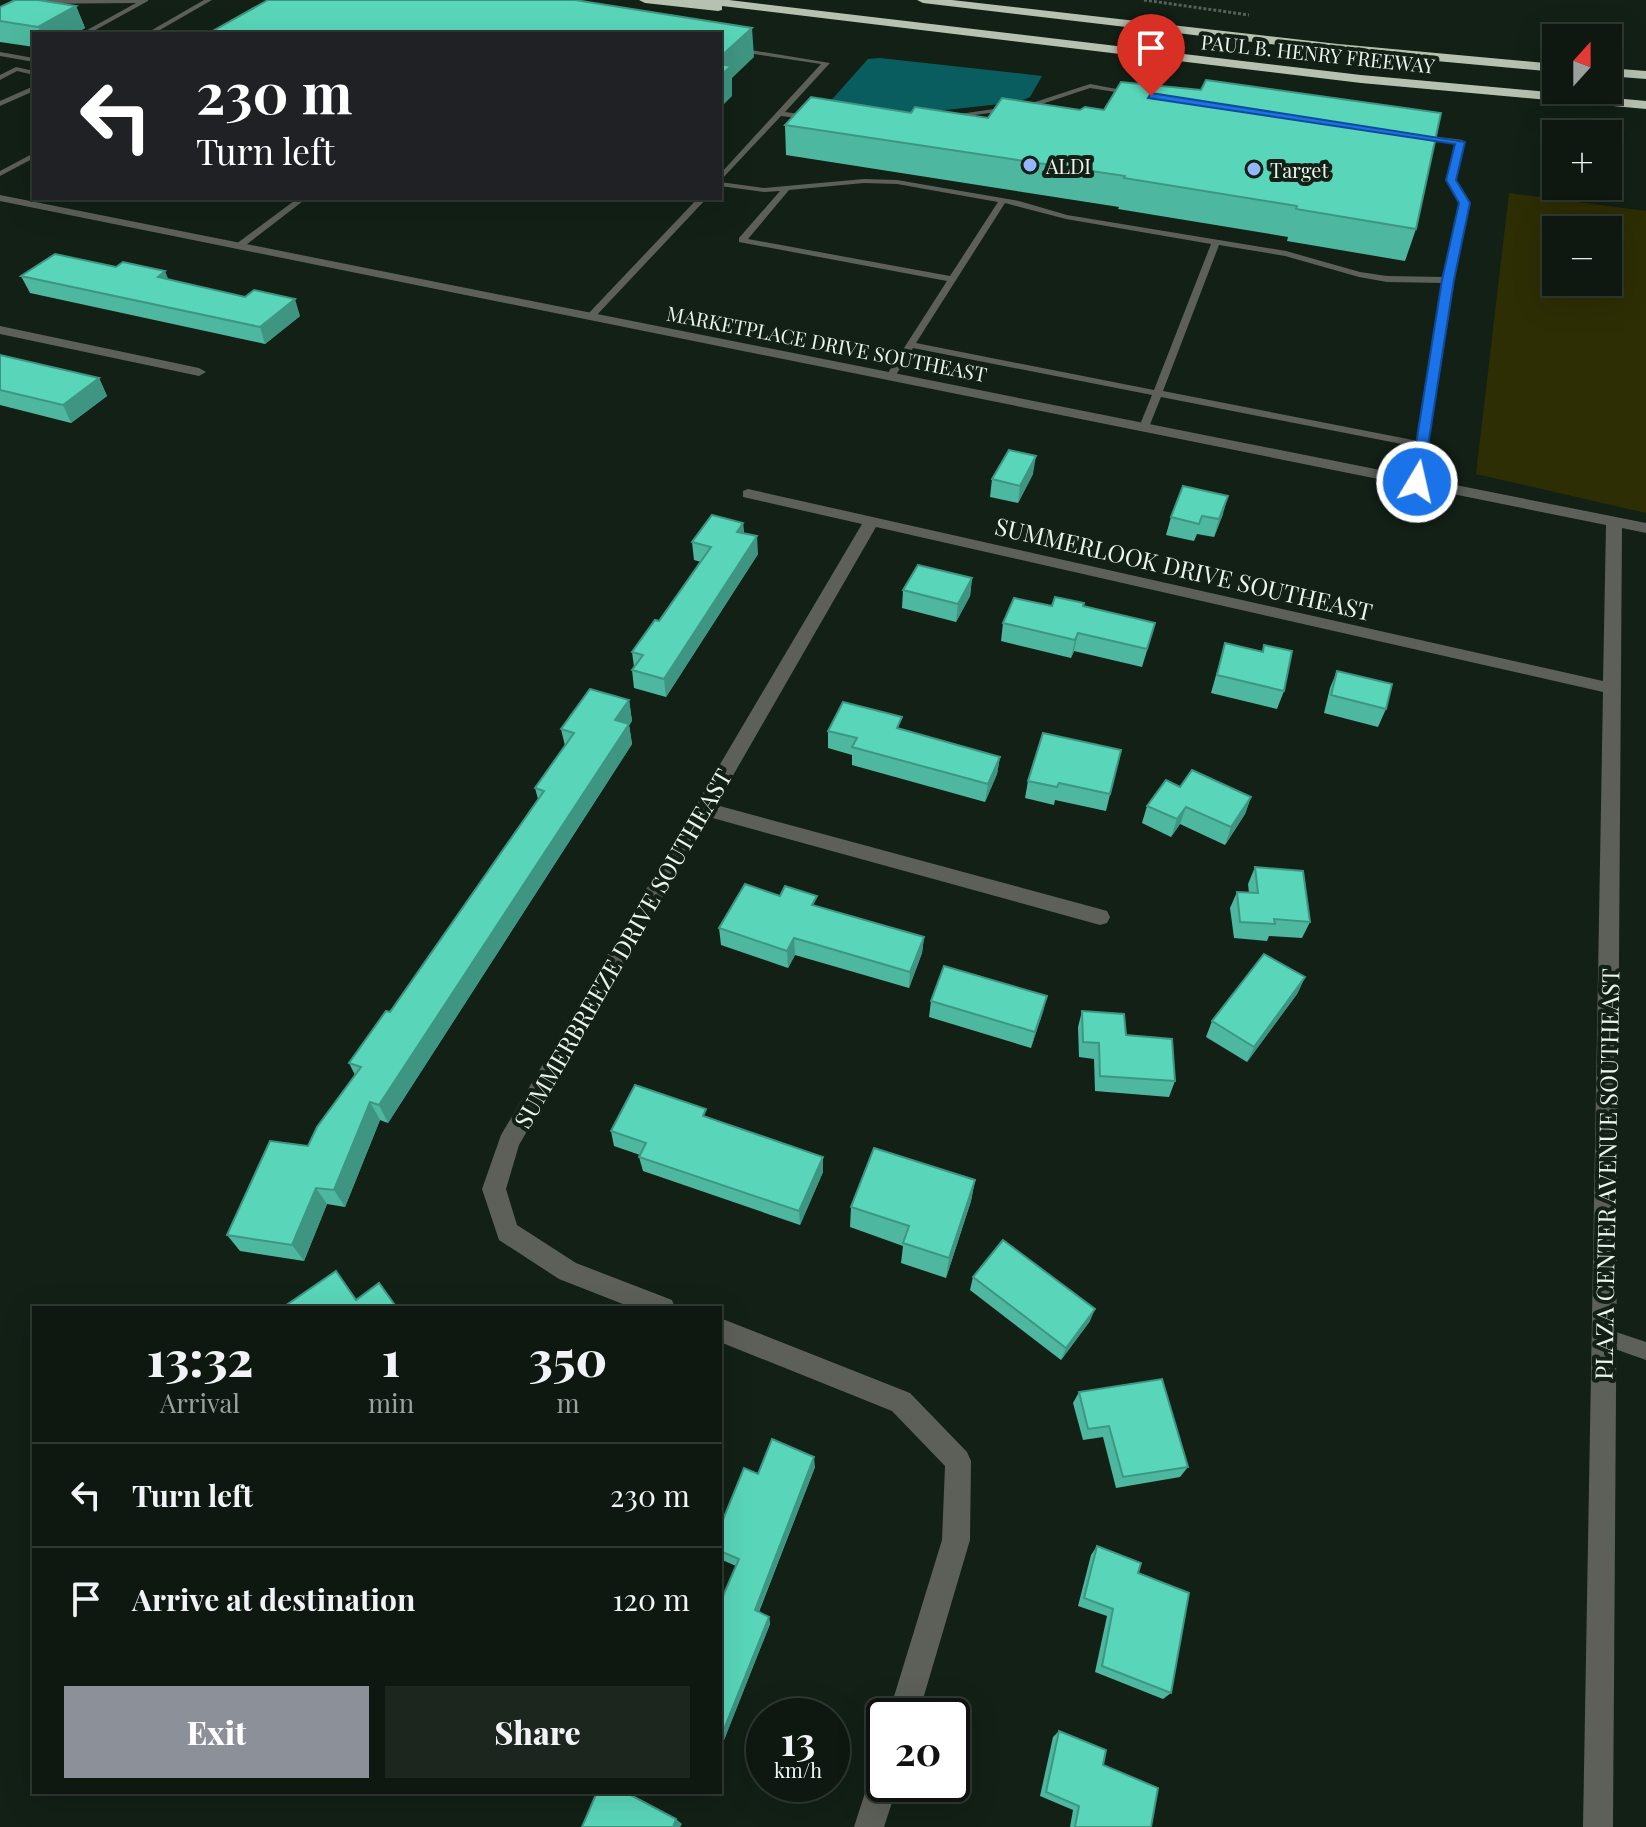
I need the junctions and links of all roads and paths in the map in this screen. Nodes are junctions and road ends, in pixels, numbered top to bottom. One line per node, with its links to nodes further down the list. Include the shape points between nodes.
1 (209, 0): 8 (lane)
2 (645, 0): 14 (highway)
3 (701, 0): 14 (highway, PAUL B. HENRY FREEWAY)
4 (923, 0): 9 (highway, PAUL B. HENRY FREEWAY)
5 (977, 0): 9 (highway)
6 (0, 16): 7 (lane, via 28,2 145,1)
7 (87, 32)
8 (152, 32)
9 (1241, 37): 15 (highway, PAUL B. HENRY FREEWAY)
10 (722, 47): 25 (lane, via 826,63)
11 (0, 54): 12 (lane)
12 (32, 60)
13 (32, 61): 16 (lane)
14 (1220, 63): 24 (highway, PAUL B. HENRY FREEWAY)
15 (1542, 67)
16 (16, 69): 17 (lane); 20 (lane)
17 (32, 73)
18 (1622, 73): 19 (highway)
19 (1646, 75)
20 (0, 78)
21 (32, 89): 23 (lane)
22 (1151, 96): 26 (lane, via 1090,86 1030,106)
23 (0, 104)
24 (1646, 105)
25 (780, 114): 27 (lane); 31 (lane)
26 (939, 117)
27 (821, 120)
28 (1414, 135): 41 (lane, via 1460,142 1451,180 1465,203)
29 (32, 156): 30 (lane)
30 (0, 174)
31 (722, 180)
32 (722, 182): 33 (lane)
33 (787, 188): 37 (lane, via 897,182); 40 (lane, via 742,240)
34 (0, 198): 39 (street, MARKETPLACE DRIVE SOUTHEAST)
35 (300, 200): 39 (lane)
36 (701, 200): 42 (lane)
37 (1003, 200): 38 (lane, via 1066,217); 40 (lane)
38 (1216, 242): 41 (lane, via 1387,279); 47 (lane)
39 (239, 246): 42 (street, MARKETPLACE DRIVE SOUTHEAST)
40 (953, 279): 44 (lane)
41 (1448, 280): 49 (lane)
42 (591, 316): 46 (street, MARKETPLACE DRIVE SOUTHEAST)
43 (0, 330): 45 (street)
44 (911, 345): 46 (lane); 47 (lane)
45 (199, 372)
46 (891, 376): 48 (street, MARKETPLACE DRIVE SOUTHEAST)
47 (1157, 393): 48 (lane); 49 (lane)
48 (1144, 427): 50 (street, MARKETPLACE DRIVE SOUTHEAST)
49 (1422, 445): 50 (lane)
50 (1417, 482): 52 (street, MARKETPLACE DRIVE SOUTHEAST)
51 (748, 494): 53 (street, SUMMERLOOK DRIVE SOUTHEAST)
52 (1614, 521): 54 (street, MARKETPLACE DRIVE SOUTHEAST); 55 (street, PLAZA CENTER AVENUE SOUTHEAST)
53 (871, 522): 55 (street, SUMMERLOOK DRIVE SOUTHEAST); 56 (street, SUMMERBREEZE DRIVE SOUTHEAST)
54 (1646, 528)
55 (1610, 688): 60 (street, PLAZA CENTER AVENUE SOUTHEAST)
56 (703, 808): 57 (street); 58 (street, SUMMERBREEZE DRIVE SOUTHEAST, via 509,1142 494,1189 507,1232 568,1271)
57 (1100, 917)
58 (658, 1306)
59 (722, 1331): 62 (street, via 901,1402 958,1461 956,1540)
60 (1604, 1337): 61 (lane); 65 (street, PLAZA CENTER AVENUE SOUTHEAST)
61 (1646, 1351)
62 (908, 1698)
63 (877, 1802): 64 (street)
64 (869, 1827)
65 (1598, 1827)

